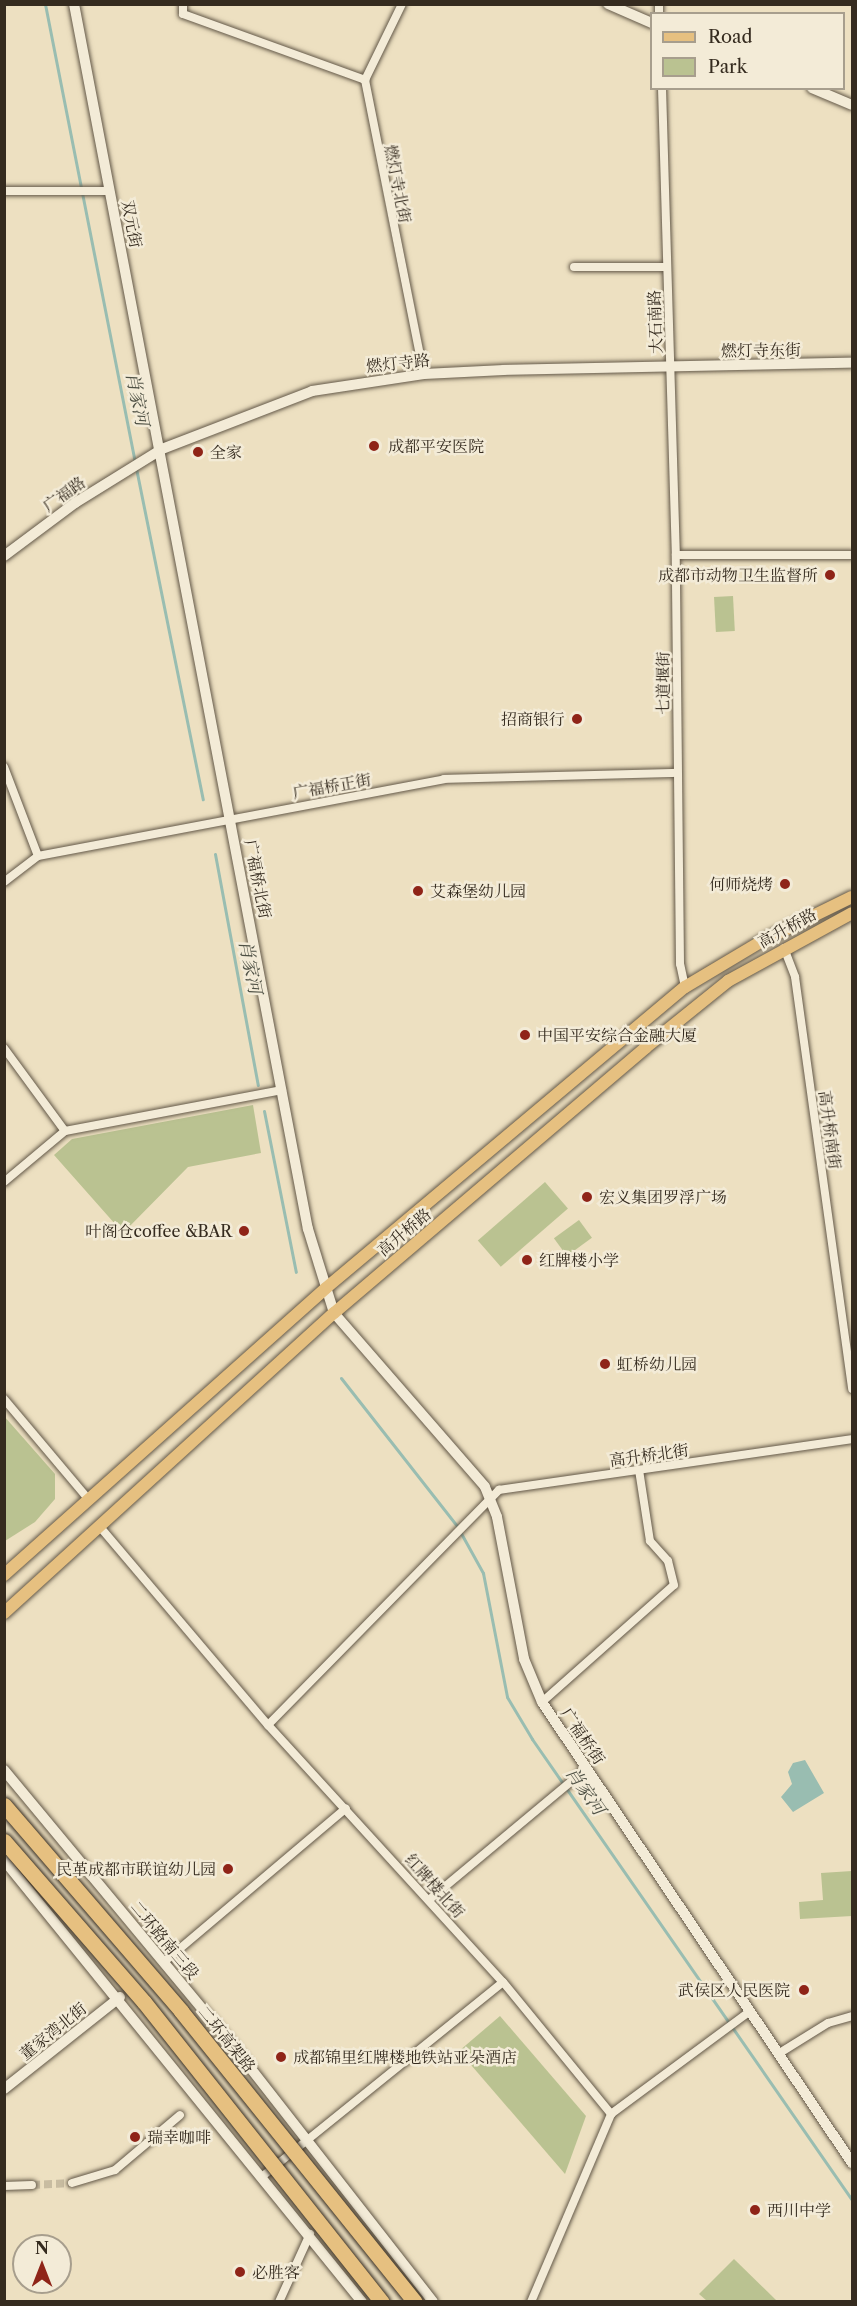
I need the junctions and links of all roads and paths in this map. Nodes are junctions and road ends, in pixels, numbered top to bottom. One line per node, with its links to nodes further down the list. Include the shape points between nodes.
1 (74, 4): 11 (main road, 双元街)
2 (183, 4): 6 (street, via 183,14)
3 (402, 4): 6 (street)
4 (608, 4): 5 (main road)
5 (650, 23)
6 (365, 80): 16 (street, 燃灯寺北街)
7 (662, 90): 13 (street, 大石南路)
8 (817, 90): 9 (main road)
9 (852, 105)
10 (4, 191): 11 (street)
11 (110, 191): 17 (main road, 双元街)
12 (574, 267): 13 (street)
13 (666, 267): 15 (street, 大石南路)
14 (852, 363): 15 (main road, 燃灯寺东街)
15 (670, 366): 16 (main road, 燃灯寺路); 19 (street, 大石南路)
16 (424, 374): 17 (main road, 燃灯寺路, via 312,392)
17 (162, 449): 18 (main road, 燃灯寺路); 24 (main road, 广福桥北街)
18 (144, 460): 21 (main road, 广福路)
19 (676, 555): 20 (street); 23 (street, 七道堰街)
20 (852, 555)
21 (4, 556)
22 (4, 767): 25 (street)
23 (677, 773): 24 (street, 广福桥正街, via 482,774); 30 (street, 七道堰街, via 680,964)
24 (231, 818): 25 (street, 广福桥正街); 32 (main road, 广福桥北街)
25 (38, 856): 26 (street, 广福桥正街)
26 (4, 882)
27 (852, 897): 30 (main road, 高升桥路, via 762,940)
28 (852, 913): 29 (main road, 高升桥路)
29 (784, 947): 36 (main road, 高升桥路, via 728,981 645,1048); 37 (street, 高升桥南街, via 795,977)
30 (685, 987): 35 (main road, 高升桥路)
31 (4, 1048): 33 (street)
32 (282, 1090): 33 (street); 35 (main road, 广福桥北街, via 308,1229)
33 (65, 1131): 34 (street)
34 (4, 1182)
35 (326, 1288): 36 (main road, 广福桥北街); 42 (main road, 高升桥路)
36 (334, 1313): 41 (main road, 广福桥街); 43 (main road, 高升桥路)
37 (852, 1389)
38 (4, 1399): 42 (street)
39 (852, 1439): 40 (street, 高升桥北街)
40 (639, 1470): 41 (street, 高升桥北街); 46 (street, via 650,1541 668,1561 674,1585)
41 (490, 1496): 46 (main road, 广福桥街, via 524,1659); 47 (street)
42 (89, 1500): 44 (main road, 高升桥路)
43 (100, 1527): 45 (main road, 高升桥路); 47 (street, 红牌楼北街)
44 (4, 1575)
45 (4, 1613)
46 (542, 1702): 48 (main road, 广福桥街)
47 (268, 1725): 51 (street, 红牌楼北街)
48 (587, 1768): 54 (street); 58 (main road, 广福桥街)
49 (4, 1770): 55 (main road, 二环路南三段)
50 (4, 1805): 74 (highway, 二环高架路, bridge, via 182,2011)
51 (346, 1808): 54 (street, 红牌楼北街); 55 (street)
52 (4, 1841): 73 (highway, bridge, via 144,2002)
53 (4, 1860): 57 (main road)
54 (430, 1899): 56 (street, 红牌楼北街)
55 (164, 1962): 64 (main road, 二环路南三段)
56 (503, 1982): 62 (street, 红牌楼北街); 64 (street)
57 (120, 1997): 61 (main road, 董家湾北街); 66 (main road)
58 (750, 2011): 60 (main road, 广福桥街); 62 (street)
59 (852, 2016): 60 (street, via 828,2023)
60 (778, 2055): 65 (main road, 广福桥街)
61 (4, 2089)
62 (611, 2114): 76 (street)
63 (180, 2115): 67 (street, via 115,2170)
64 (307, 2143): 66 (street); 75 (main road, 二环路南三段)
65 (852, 2163)
66 (264, 2175): 70 (main road)
67 (72, 2183)
68 (32, 2185): 69 (street)
69 (4, 2186)
70 (310, 2234): 71 (street); 72 (main road)
71 (279, 2301)
72 (362, 2301)
73 (382, 2301)
74 (415, 2301)
75 (433, 2301)
76 (531, 2301)

